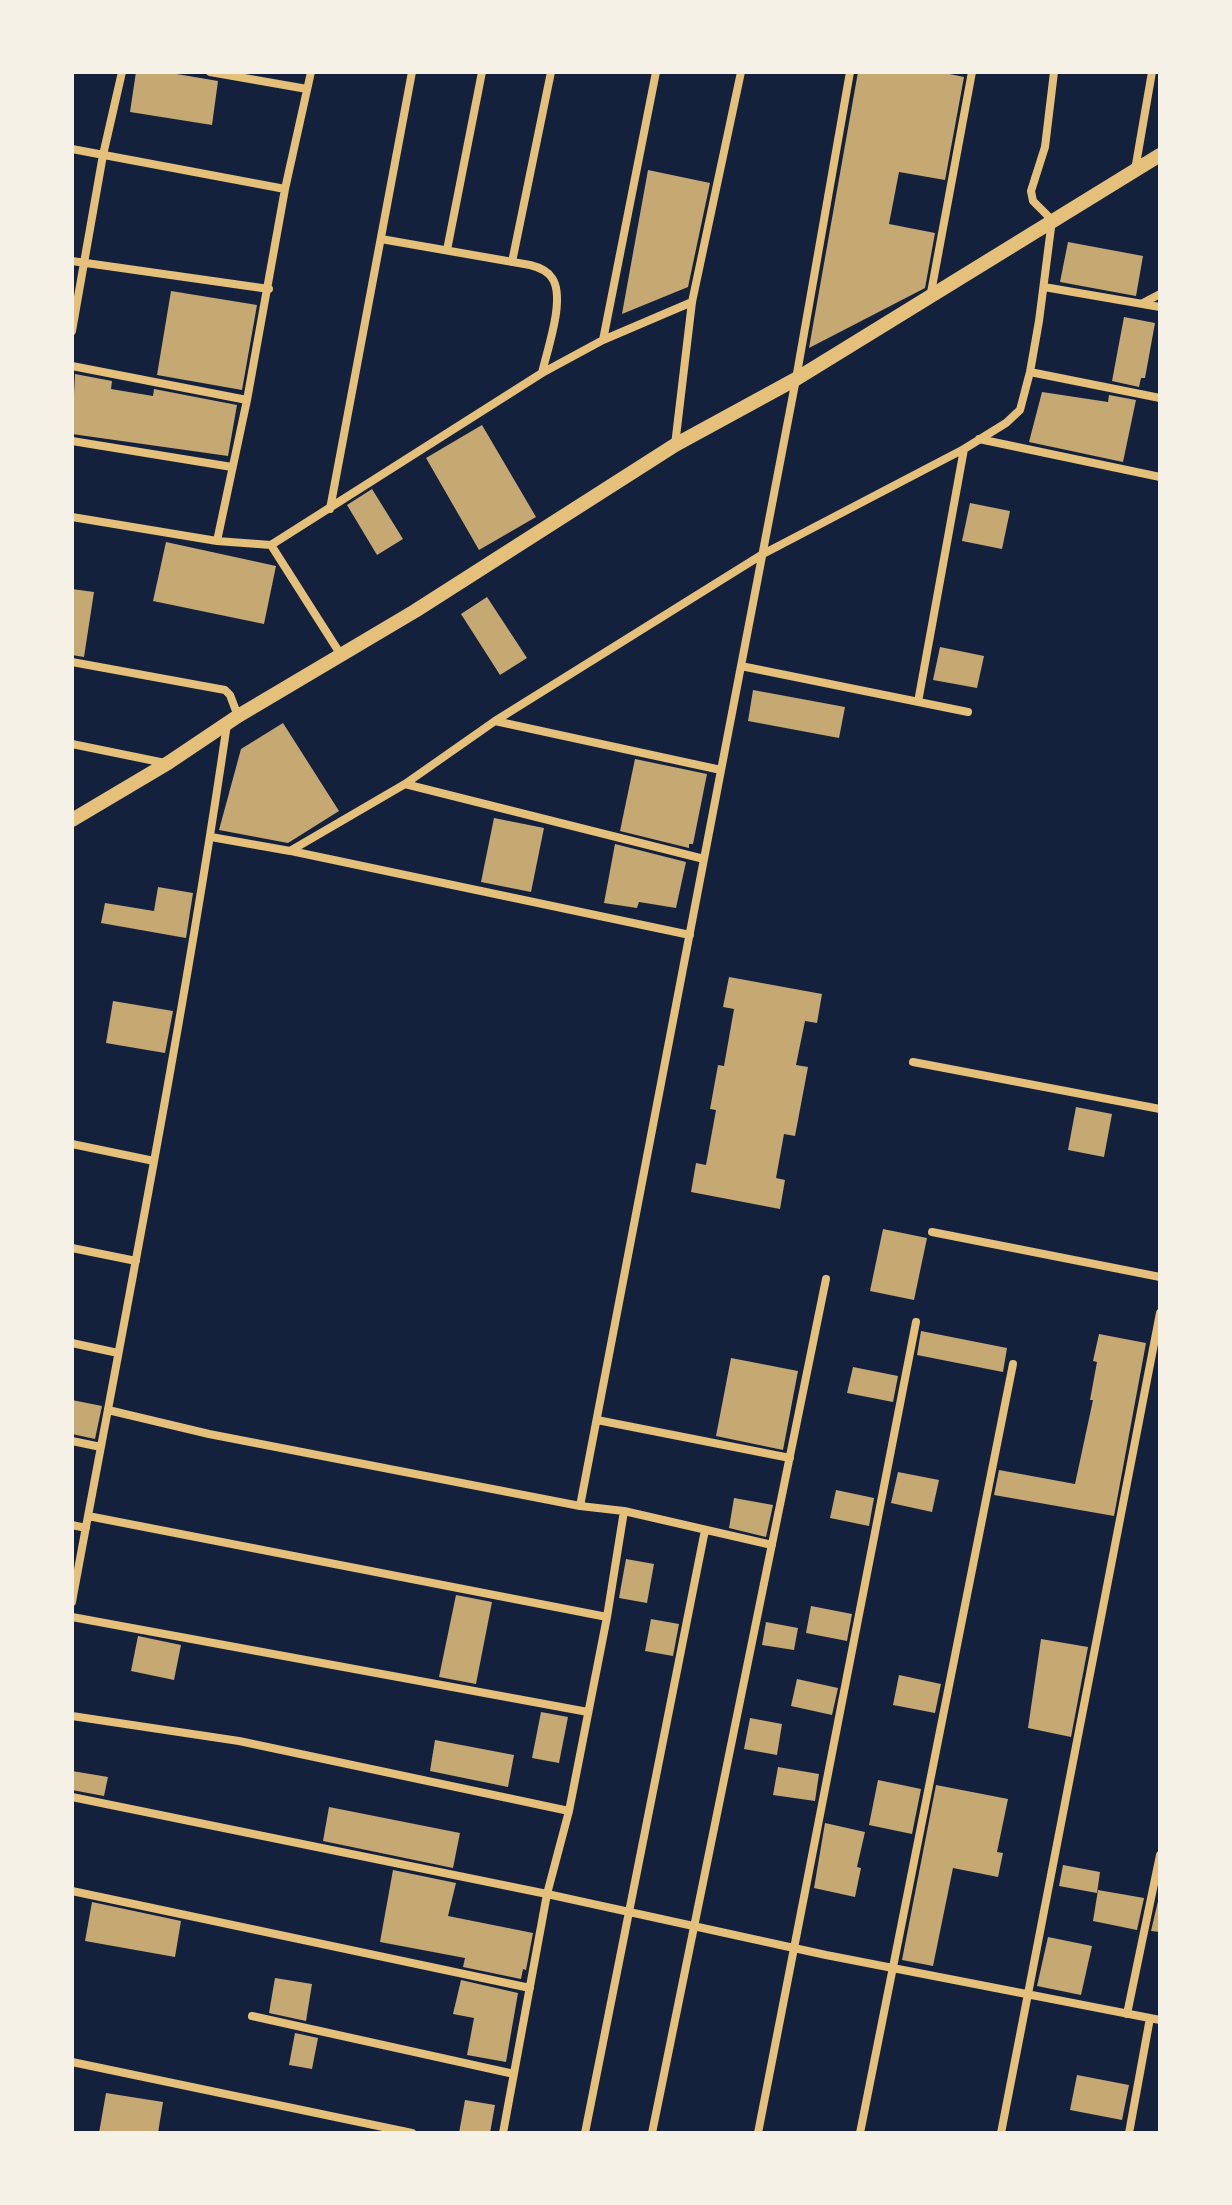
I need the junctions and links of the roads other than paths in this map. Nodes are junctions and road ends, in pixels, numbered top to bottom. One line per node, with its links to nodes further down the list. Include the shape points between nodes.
1 (122, 72): 15 (street)
2 (210, 72): 13 (street)
3 (311, 72): 13 (street)
4 (412, 72): 20 (street)
5 (482, 72): 21 (street)
6 (551, 72): 23 (street)
7 (656, 72): 33 (street)
8 (741, 72): 29 (street)
9 (850, 72): 37 (street)
10 (972, 72): 28 (street)
11 (1054, 72): 19 (street, via 1045,147 1031,191 1033,201)
12 (1152, 72): 17 (street)
13 (307, 89): 18 (street)
14 (72, 149): 15 (street)
15 (103, 155): 18 (street); 24 (street)
16 (1160, 155): 17 (street)
17 (1135, 170): 19 (street)
18 (285, 189): 26 (street)
19 (1052, 220): 25 (street); 28 (street)
20 (381, 239): 21 (street); 46 (street)
21 (447, 250): 23 (street)
22 (72, 261): 24 (street)
23 (512, 262): 36 (street, via 541,268 557,291)
24 (83, 263): 26 (street); 32 (street)
25 (1044, 287): 30 (street); 35 (street)
26 (269, 289): 39 (street)
27 (1160, 294): 30 (street)
28 (930, 298): 37 (street)
29 (692, 302): 33 (street); 42 (street)
30 (1142, 304): 31 (street)
31 (1160, 307)
32 (72, 331)
33 (603, 340): 36 (street)
34 (72, 366): 39 (street)
35 (1030, 372): 38 (street); 40 (street, via 1020,410)
36 (542, 373): 46 (street)
37 (796, 379): 42 (street); 50 (street)
38 (1160, 398)
39 (247, 400): 44 (street)
40 (979, 439): 43 (street); 45 (street)
41 (72, 441): 44 (street)
42 (675, 445): 51 (street)
43 (964, 449): 50 (street); 54 (street)
44 (232, 467): 48 (street)
45 (1160, 477)
46 (330, 509): 49 (street)
47 (72, 517): 48 (street)
48 (217, 541): 49 (street)
49 (271, 545): 51 (street)
50 (763, 554): 53 (street); 57 (street)
51 (341, 655): 56 (street)
52 (72, 662): 56 (street, via 225,690)
53 (741, 666): 54 (street); 60 (street)
54 (918, 702): 55 (street)
55 (968, 712)
56 (233, 720): 59 (street); 63 (street)
57 (495, 721): 60 (street); 61 (street)
58 (72, 744): 59 (street)
59 (168, 763): 62 (street)
60 (721, 770): 65 (street)
61 (405, 784): 64 (street); 65 (street)
62 (72, 820)
63 (211, 837): 64 (street); 70 (street)
64 (290, 851): 66 (street)
65 (704, 859): 66 (street)
66 (690, 935): 82 (street)
67 (913, 1062): 68 (street)
68 (1160, 1109)
69 (72, 1144): 70 (street)
70 (154, 1161): 73 (street)
71 (932, 1232): 74 (street)
72 (72, 1248): 73 (street)
73 (136, 1261): 79 (street)
74 (1160, 1277)
75 (826, 1279): 85 (street)
76 (1160, 1313): 108 (street)
77 (916, 1322): 105 (street)
78 (72, 1343): 79 (street)
79 (118, 1353): 81 (street)
80 (1013, 1364): 106 (street)
81 (108, 1410): 84 (street); 86 (street)
82 (597, 1420): 85 (street); 86 (street)
83 (72, 1441): 84 (street)
84 (101, 1447): 88 (street)
85 (790, 1458): 92 (street)
86 (580, 1506): 87 (street)
87 (624, 1511): 91 (street); 95 (street)
88 (88, 1516): 90 (street); 95 (street)
89 (72, 1525): 90 (street)
90 (86, 1528): 93 (street)
91 (705, 1530): 92 (street); 103 (street)
92 (772, 1545): 104 (street)
93 (72, 1602)
94 (72, 1617): 96 (street)
95 (607, 1617): 96 (street)
96 (588, 1712): 99 (street)
97 (72, 1716): 99 (street, via 239,1741)
98 (72, 1797): 102 (street)
99 (569, 1811): 102 (street)
100 (1160, 1855): 109 (street)
101 (72, 1891): 107 (street)
102 (547, 1894): 103 (street); 107 (street)
103 (628, 1912): 104 (street); 116 (street)
104 (695, 1926): 105 (street); 117 (street)
105 (793, 1948): 106 (street); 118 (street)
106 (894, 1968): 108 (street); 119 (street)
107 (530, 1988): 113 (street)
108 (1027, 1994): 109 (street); 120 (street)
109 (1127, 2014): 111 (street)
110 (252, 2016): 113 (street)
111 (1155, 2019): 121 (street)
112 (72, 2062): 114 (street)
113 (514, 2074): 115 (street)
114 (412, 2133)
115 (503, 2133)
116 (585, 2133)
117 (652, 2133)
118 (758, 2133)
119 (860, 2133)
120 (1001, 2133)
121 (1129, 2133)

